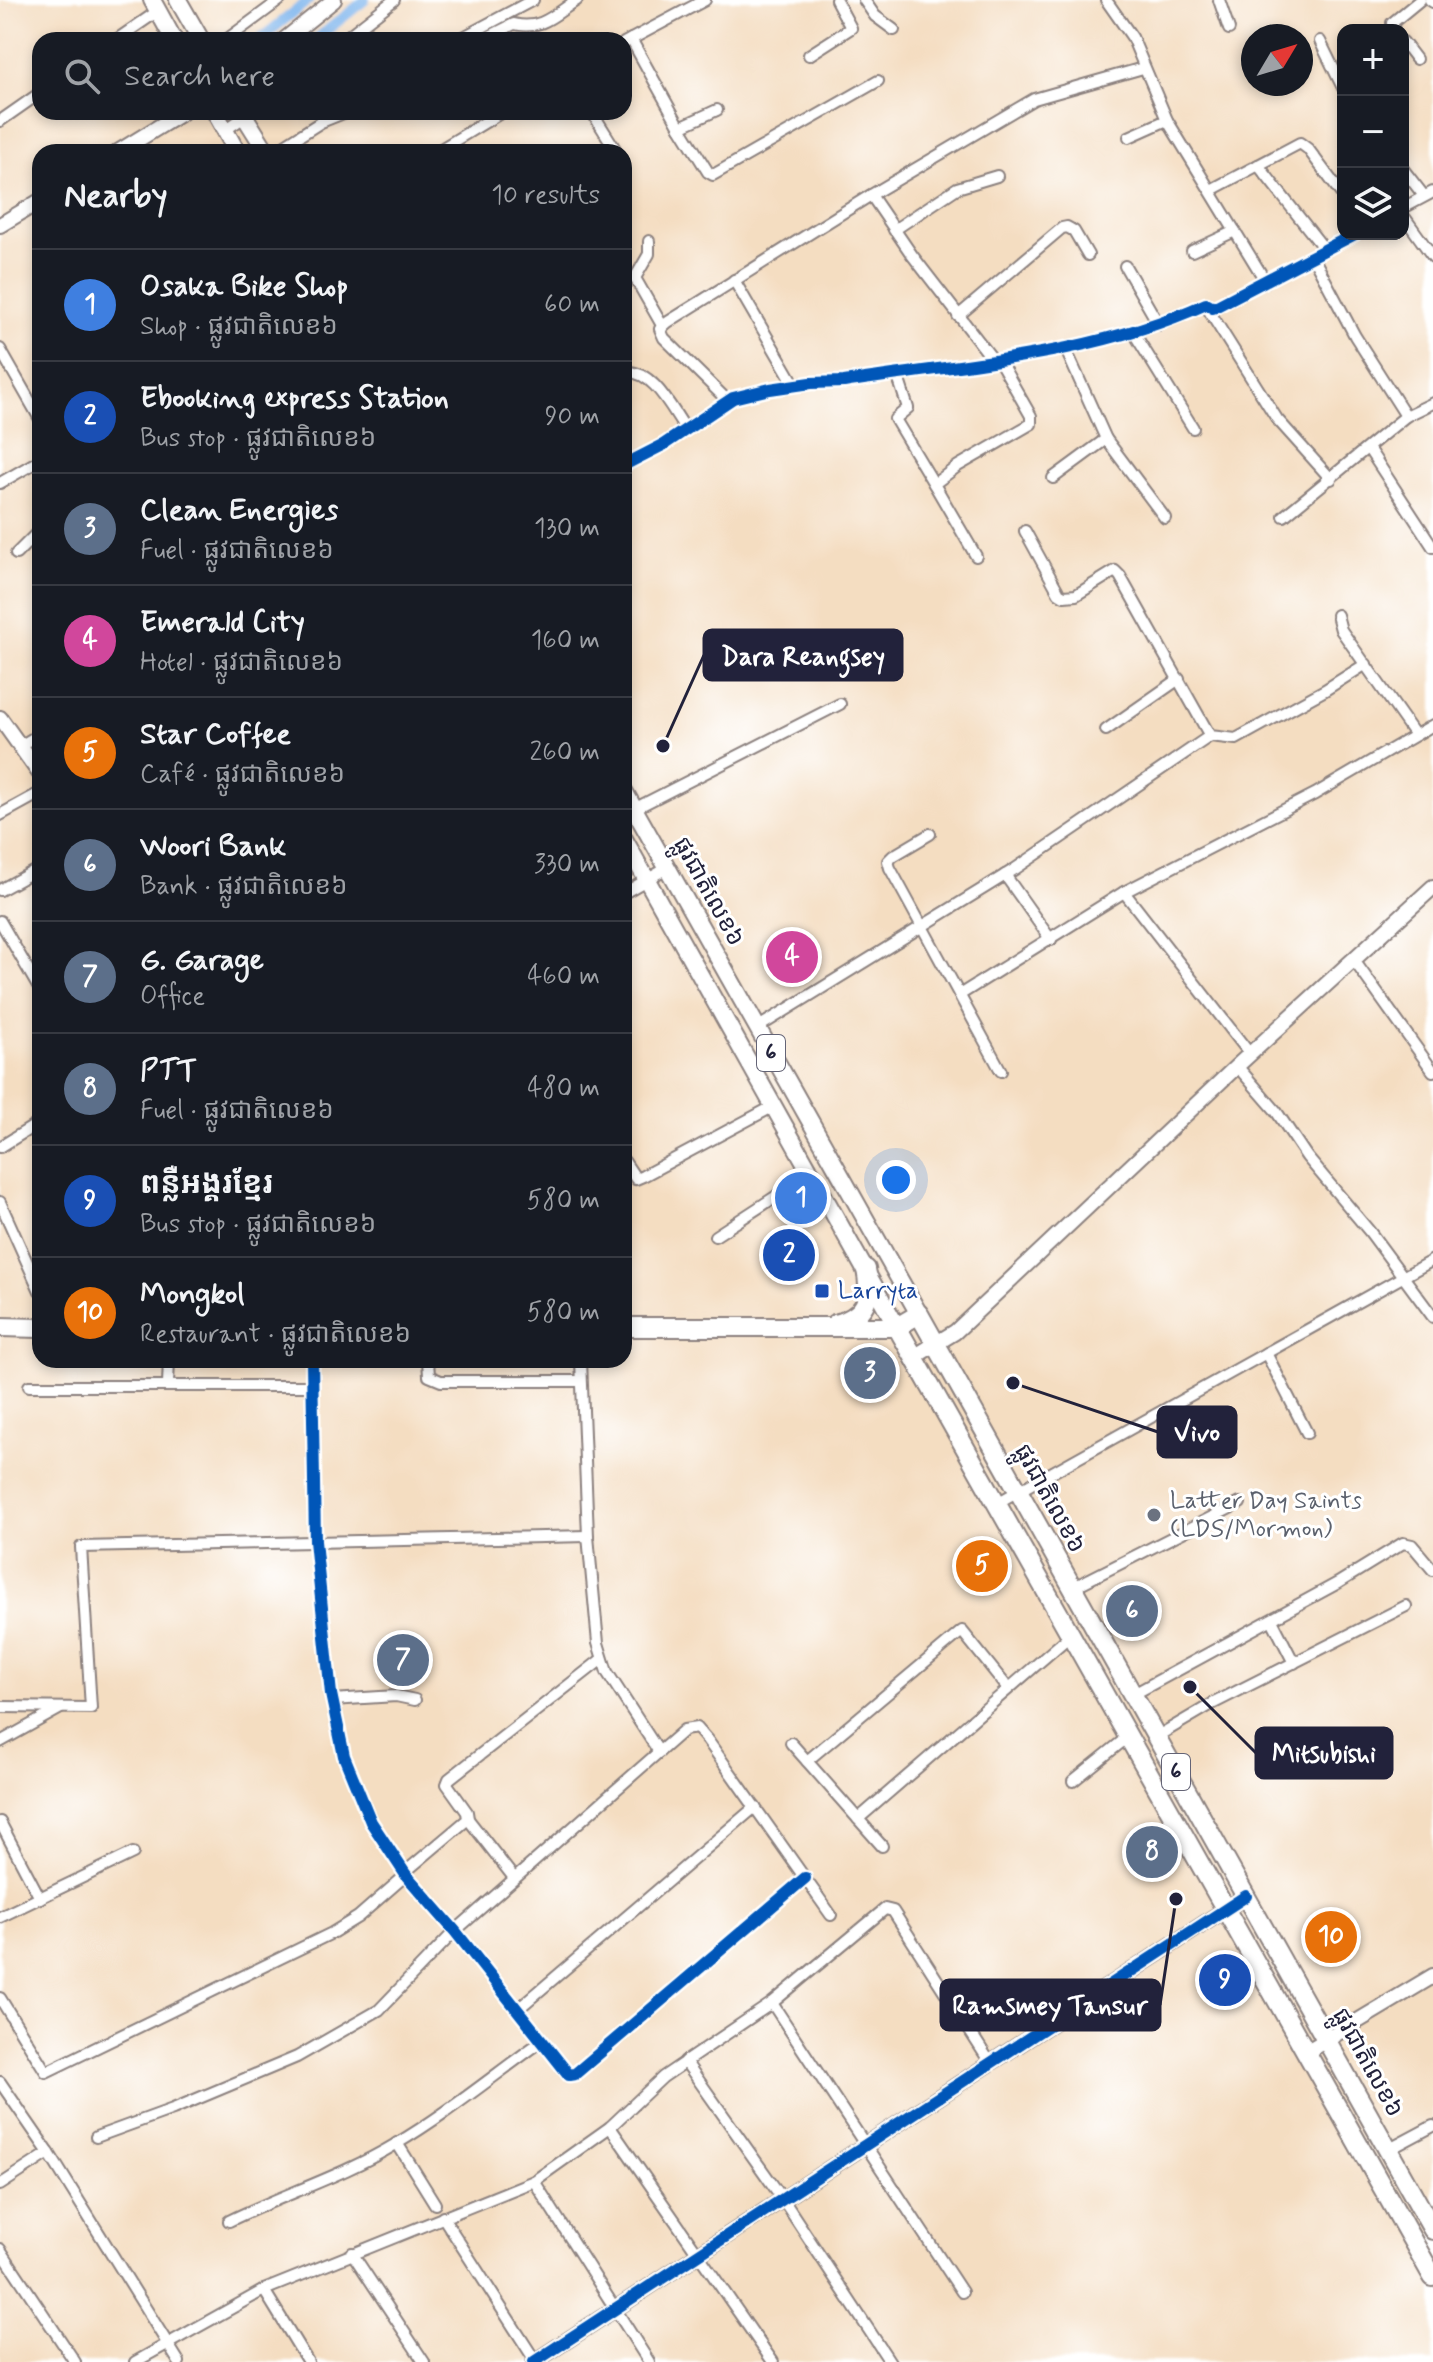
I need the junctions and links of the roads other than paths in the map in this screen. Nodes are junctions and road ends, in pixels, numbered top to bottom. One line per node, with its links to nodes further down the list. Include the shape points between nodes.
1 (178, 0): 19 (main road)
2 (280, 0): 20 (street)
3 (334, 0): 21 (street)
4 (394, 0): 22 (street)
5 (533, 0): 23 (street)
6 (577, 0): 24 (street, via 537,26 514,24)
7 (836, 0): 29 (street, via 851,28)
8 (864, 0): 16 (street)
9 (1106, 0): 31 (street, via 1132,37)
10 (1219, 0): 15 (street)
11 (1420, 0): 14 (street)
12 (703, 1): 25 (street)
13 (155, 5): 17 (street); 18 (main road)
14 (1392, 24)
15 (1229, 29)
16 (894, 30)
17 (125, 32)
18 (170, 32)
19 (196, 32)
20 (237, 32)
21 (294, 32)
22 (353, 32)
23 (473, 32)
24 (498, 32)
25 (632, 38)
26 (1320, 41): 32 (street)
27 (632, 49): 46 (street)
28 (1409, 50): 30 (street)
29 (809, 55)
30 (1416, 59)
31 (1143, 68): 44 (street); 62 (street, via 1034,99)
32 (1337, 76)
33 (878, 81): 46 (street, via 713,175)
34 (32, 99): 45 (street)
35 (717, 110): 46 (street)
36 (170, 120): 50 (street)
37 (219, 120): 47 (main road)
38 (239, 120): 47 (street)
39 (250, 120): 52 (main road)
40 (315, 120): 49 (street, via 296,131)
41 (326, 120): 49 (street)
42 (489, 120): 54 (street)
43 (597, 120): 55 (street)
44 (1167, 120): 48 (street); 60 (street)
45 (0, 121)
46 (680, 127)
47 (225, 130): 51 (main road)
48 (1129, 137)
49 (295, 138): 53 (street)
50 (131, 144)
51 (233, 144)
52 (263, 144)
53 (286, 144)
54 (449, 144)
55 (612, 144)
56 (1258, 165): 59 (street, via 1300,143); 60 (street); 71 (street)
57 (1409, 175): 61 (street)
58 (997, 176): 67 (street, via 957,188)
59 (1337, 188)
60 (1211, 190): 68 (street)
61 (1429, 194): 63 (street)
62 (871, 195): 67 (street); 77 (street)
63 (1409, 205)
64 (32, 206): 66 (street)
65 (1409, 223): 75 (street)
66 (0, 225)
67 (894, 230): 80 (street)
68 (1235, 231): 72 (street); 78 (street)
69 (1344, 240): 71 (street)
70 (649, 241): 82 (street, via 649,254 635,278)
71 (1325, 250): 74 (street)
72 (1192, 251)
73 (1088, 255): 80 (street, via 1074,231 1062,228)
74 (1313, 257): 78 (street); 93 (street)
75 (1433, 257)
76 (1125, 266): 81 (street)
77 (734, 280): 82 (street); 89 (street)
78 (1266, 282): 79 (street, via 1213,308)
79 (1206, 304): 81 (street); 101 (street, via 1277,419)
80 (958, 316): 86 (street)
81 (1159, 325): 83 (street)
82 (663, 327): 90 (street, via 660,332 668,343)
83 (1134, 333): 85 (street); 95 (street)
84 (0, 349): 92 (street)
85 (1066, 350): 86 (street); 96 (street)
86 (996, 360): 88 (street); 103 (street, via 1031,424)
87 (632, 371): 94 (street, via 662,393)
88 (897, 374): 89 (street); 103 (street, via 908,408 895,419)
89 (795, 385): 90 (street)
90 (727, 400): 94 (street)
91 (1433, 403): 93 (street)
92 (32, 405)
93 (1406, 416): 97 (street)
94 (685, 428): 98 (street)
95 (1193, 428)
96 (1106, 439): 100 (street); 105 (street)
97 (1368, 448): 101 (street); 108 (street)
98 (632, 461)
99 (32, 465): 102 (street)
100 (1053, 478)
101 (1331, 479): 104 (street)
102 (0, 483)
103 (934, 484): 110 (street)
104 (1284, 516)
105 (1165, 518)
106 (1025, 531): 113 (street, via 1064,596 1076,595 1115,571)
107 (32, 538): 109 (street)
108 (1433, 547)
109 (16, 554)
110 (976, 556)
111 (1337, 615): 112 (street, via 1341,630)
112 (1366, 664): 118 (street); 119 (street, via 1236,739)
113 (1179, 679): 117 (street); 119 (street)
114 (840, 704): 125 (street)
115 (0, 718): 121 (street)
116 (1433, 725): 118 (street)
117 (1106, 730)
118 (1415, 735): 136 (street, via 1315,794)
119 (1210, 736): 131 (street)
120 (32, 739): 121 (street)
121 (20, 746): 122 (street)
122 (32, 763)
123 (32, 797): 126 (street)
124 (632, 805): 125 (main road, ផ្លូវជាតិលេខ៦ / 6)
125 (634, 809): 129 (main road, ផ្លូវជាតិលេខ៦ / 6)
126 (0, 815)
127 (930, 834): 138 (street, via 888,861)
128 (632, 853): 132 (main road, ផ្លូវជាតិលេខ៦ / 6)
129 (667, 868): 132 (street); 143 (main road, ផ្លូវជាតិលេខ៦ / 6)
130 (32, 872): 135 (street)
131 (1005, 875): 138 (street); 139 (street)
132 (647, 880): 134 (street); 148 (main road, ផ្លូវជាតិលេខ៦ / 6)
133 (1433, 887): 140 (street)
134 (632, 888)
135 (0, 890)
136 (1124, 892): 139 (street); 144 (street)
137 (0, 921): 141 (street)
138 (923, 925): 142 (street); 143 (street)
139 (1051, 940): 142 (street)
140 (1353, 959): 144 (street); 147 (street)
141 (32, 976)
142 (961, 994): 146 (street)
143 (757, 1028): 159 (main road, ផ្លូវជាតិលេខ៦ / 6)
144 (1250, 1054): 145 (street)
145 (1237, 1066): 158 (street); 166 (street, via 955,1332)
146 (1001, 1071)
147 (1433, 1071)
148 (774, 1106): 151 (street, via 643,1176 636,1179); 152 (main road, ផ្លូវជាតិលេខ៦ / 6)
149 (32, 1127): 150 (street)
150 (0, 1147)
151 (632, 1173)
152 (812, 1173): 154 (street); 156 (main road, ផ្លូវជាតិលេខ៦ / 6)
153 (0, 1202): 157 (street)
154 (715, 1236)
155 (1433, 1260): 158 (street)
156 (866, 1269): 163 (highway, via 866,1303 848,1320); 164 (main road, ផ្លូវជាតិលេខ៦ / 6)
157 (32, 1273)
158 (1403, 1278): 160 (street); 167 (street)
159 (919, 1314): 164 (highway); 166 (highway, ផ្លូវជាតិលេខ៦ / 6)
160 (1433, 1317)
161 (0, 1327): 165 (highway)
162 (632, 1327): 163 (highway)
163 (822, 1327): 164 (highway)
164 (897, 1327): 168 (highway, ផ្លូវជាតិលេខ៦ / 6)
165 (32, 1328)
166 (935, 1344): 168 (street); 178 (highway, ផ្លូវជាតិលេខ៦ / 6)
167 (1266, 1353): 177 (street); 178 (street)
168 (914, 1357): 179 (highway, ផ្លូវជាតិលេខ៦ / 6)
169 (169, 1368): 174 (street)
170 (312, 1368): 176 (street)
171 (428, 1368): 173 (street, via 429,1376 441,1381)
172 (581, 1368): 173 (street)
173 (581, 1381): 181 (street)
174 (168, 1384): 175 (street); 176 (street)
175 (29, 1386)
176 (312, 1386): 182 (street)
177 (1307, 1433)
178 (1018, 1492): 179 (street); 184 (highway, ផ្លូវជាតិលេខ៦ / 6)
179 (997, 1503): 187 (highway, ផ្លូវជាតិលេខ៦ / 6)
180 (1240, 1503): 184 (street)
181 (588, 1536): 182 (street); 188 (street)
182 (315, 1541): 192 (street); 195 (street, via 81,1547 91,1708)
183 (1433, 1570): 186 (street, via 1412,1545 1403,1543)
184 (1072, 1588): 191 (highway, ផ្លូវជាតិលេខ៦ / 6)
185 (1406, 1606): 189 (street)
186 (1272, 1620): 189 (street); 191 (street)
187 (1072, 1634): 190 (street); 196 (highway, ផ្លូវជាតិលេខ៦ / 6)
188 (602, 1659): 200 (street); 204 (street, via 447,1781)
189 (1294, 1663): 197 (street)
190 (1007, 1687): 201 (street, via 962,1631); 205 (street)
191 (1132, 1695): 197 (highway, ផ្លូវជាតិលេខ៦ / 6)
192 (332, 1700): 193 (street); 209 (street, via 362,1804)
193 (415, 1700)
194 (0, 1707): 195 (street)
195 (62, 1708): 198 (street)
196 (1129, 1736): 202 (street); 214 (highway, ផ្លូវជាតិលេខ៦ / 6)
197 (1156, 1737): 212 (highway, ផ្លូវជាតិលេខ៦ / 6)
198 (0, 1742)
199 (791, 1743): 201 (street)
200 (659, 1752): 203 (street, via 684,1730 697,1728); 210 (street)
201 (807, 1761): 205 (street)
202 (1073, 1781)
203 (755, 1807): 211 (street); 221 (street)
204 (468, 1819): 209 (street); 210 (street)
205 (858, 1819): 207 (street)
206 (0, 1822): 213 (street)
207 (882, 1846)
208 (133, 1853): 213 (street)
209 (405, 1874): 217 (street); 219 (street, via 332,1933 46,2072)
210 (514, 1878): 217 (street)
211 (805, 1878): 215 (street); 223 (street, via 575,2074 569,2075)
212 (1246, 1896): 214 (street); 222 (highway, ផ្លូវជាតិលេខ៦ / 6)
213 (40, 1898): 216 (street)
214 (1225, 1908): 224 (highway, ផ្លូវជាតិលេខ៦ / 6); 226 (street)
215 (831, 1915)
216 (0, 1917)
217 (455, 1931): 221 (street); 230 (street, via 379,2010 297,2057)
218 (1433, 1976): 222 (street)
219 (0, 1998)
220 (772, 2003): 225 (street); 226 (street, via 887,1909); 232 (street)
221 (517, 2010): 223 (street)
222 (1326, 2040): 224 (street); 233 (highway, ផ្លូវជាតិលេខ៦ / 6)
223 (542, 2041): 231 (street)
224 (1306, 2052): 245 (highway, ផ្លូវជាតិលេខ៦ / 6)
225 (685, 2061): 229 (street); 237 (street)
226 (991, 2064): 232 (street)
227 (0, 2082): 234 (street)
228 (1433, 2126): 233 (street)
229 (610, 2127): 235 (street); 244 (street)
230 (96, 2137)
231 (397, 2143): 238 (street); 240 (street)
232 (864, 2145): 237 (street); 247 (street)
233 (1388, 2150): 241 (highway, ផ្លូវជាតិលេខ៦ / 6)
234 (49, 2153): 236 (street); 249 (street)
235 (534, 2181): 239 (street); 248 (street)
236 (0, 2185)
237 (782, 2198): 244 (street); 258 (street)
238 (435, 2204)
239 (443, 2217): 243 (street); 255 (street)
240 (229, 2221)
241 (1433, 2230)
242 (0, 2249): 250 (street)
243 (352, 2253): 246 (street); 254 (street)
244 (699, 2253): 248 (street); 257 (street)
245 (1433, 2277)
246 (264, 2290): 249 (street); 253 (street)
247 (962, 2292)
248 (614, 2309): 255 (street); 256 (street)
249 (166, 2342): 251 (street); 252 (street)
250 (75, 2362)
251 (135, 2362)
252 (179, 2362)
253 (308, 2362)
254 (424, 2362)
255 (535, 2362)
256 (649, 2362)
257 (773, 2362)
258 (890, 2362)

